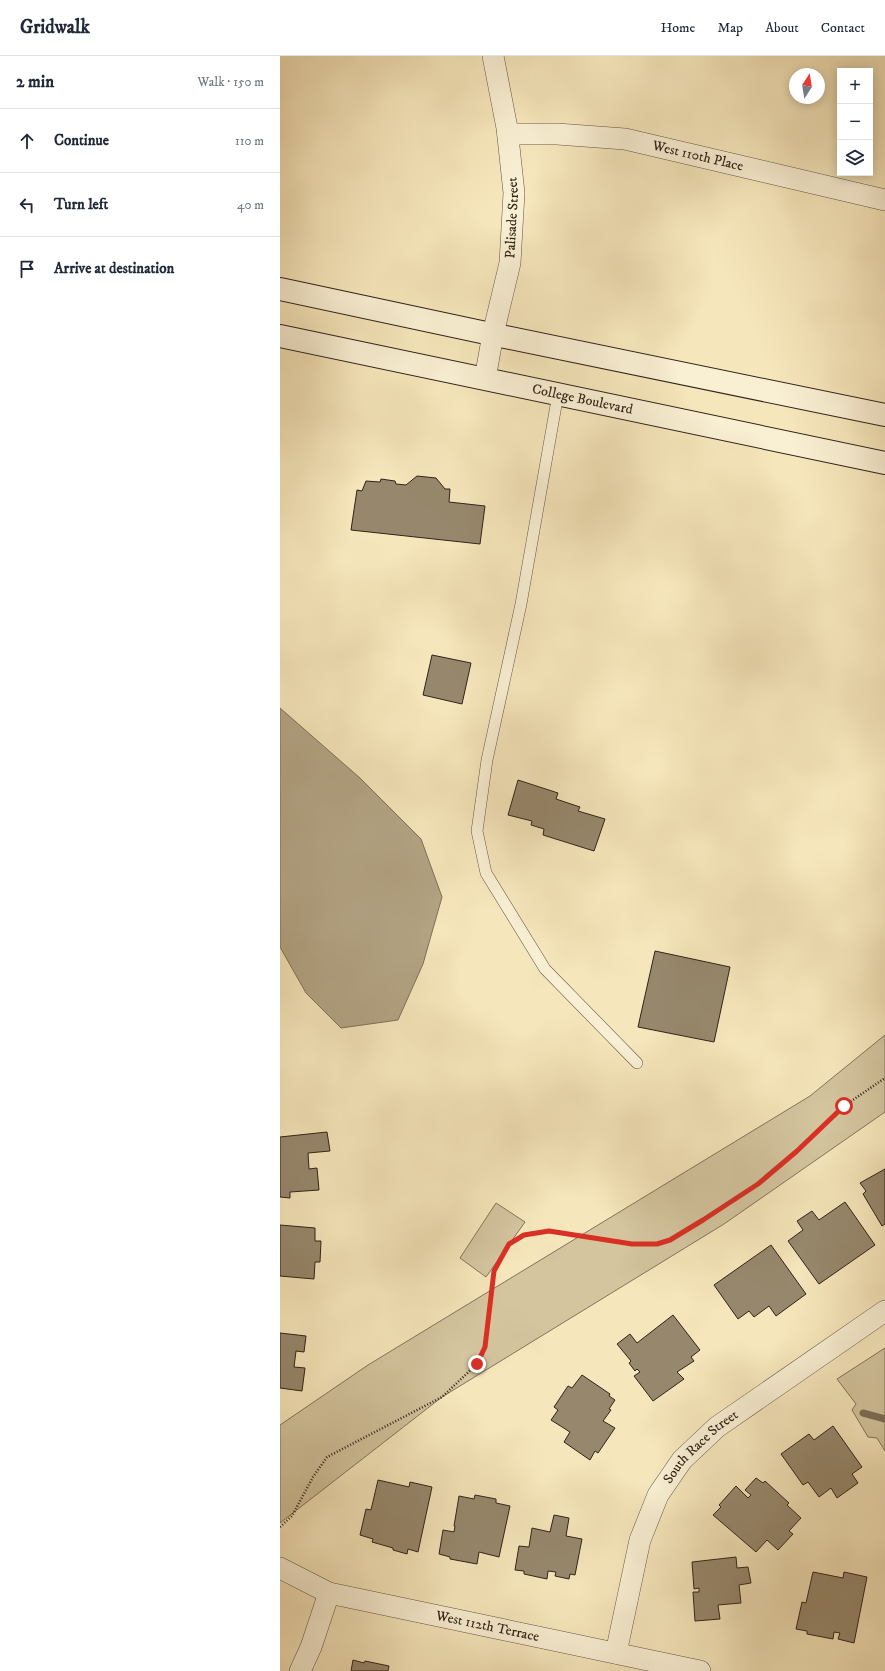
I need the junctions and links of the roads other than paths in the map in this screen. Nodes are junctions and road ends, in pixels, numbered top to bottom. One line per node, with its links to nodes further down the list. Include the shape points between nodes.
1 (493, 56): 2 (street, Palisade Street)
2 (508, 134): 3 (street, West 110th Place, via 557,134 625,139); 5 (street, Palisade Street, via 514,193 510,255)
3 (885, 200)
4 (280, 289): 5 (main road)
5 (493, 334): 7 (street, Palisade Street); 9 (main road)
6 (280, 336): 7 (main road, College Boulevard)
7 (485, 379): 8 (main road, College Boulevard)
8 (558, 394): 10 (main road, College Boulevard); 11 (lane, via 521,604 487,760 477,831 486,872 545,969)
9 (885, 415)
10 (885, 463)
11 (637, 1063)
12 (885, 1311): 15 (street, South Race Street, via 717,1427 682,1460 658,1495 640,1540)
13 (280, 1568): 14 (street, West 112th Terrace)
14 (329, 1593): 15 (street, West 112th Terrace); 16 (street)
15 (616, 1653): 17 (street, West 112th Terrace)
16 (300, 1671)
17 (700, 1671)

